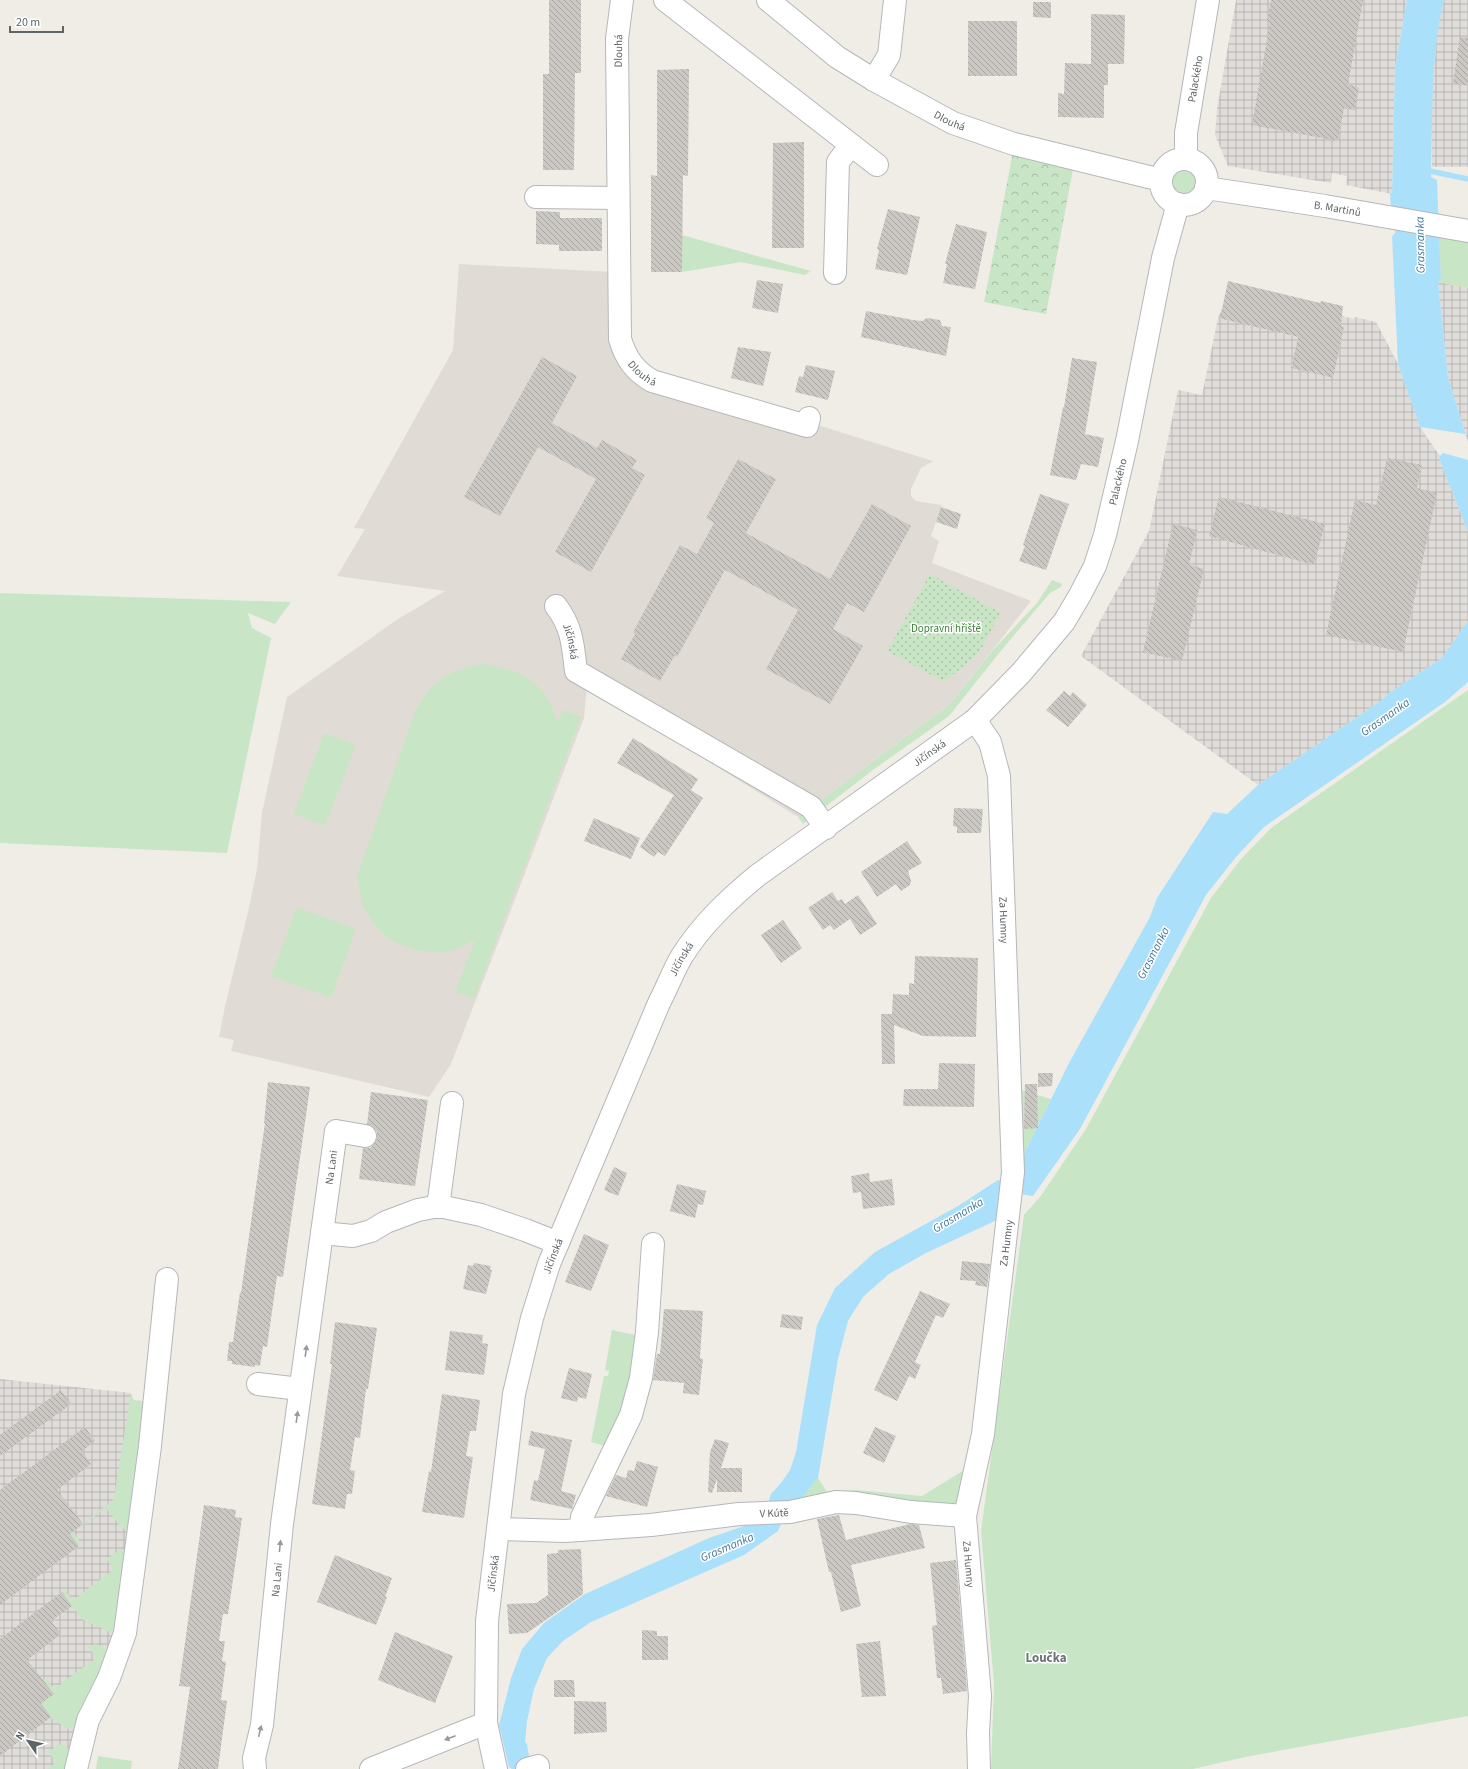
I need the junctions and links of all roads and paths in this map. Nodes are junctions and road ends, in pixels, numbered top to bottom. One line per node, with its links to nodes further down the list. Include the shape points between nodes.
1 (622, 0): 13 (street, Dlouhá, via 617,39)
2 (665, 0): 7 (street)
3 (768, 0): 6 (street, Dlouhá, via 837,57)
4 (895, 0): 6 (street, via 889,55)
5 (1208, 0): 8 (street, Palackého, via 1186,133)
6 (874, 80): 10 (street, Dlouhá, via 960,125 1014,144)
7 (851, 145): 9 (street); 16 (street, via 838,162)
8 (1186, 159): 10 (street, via 1169,164); 11 (street, via 1195,161 1202,167 1207,179)
9 (877, 165)
10 (1161, 180): 14 (street, via 1164,193)
11 (1206, 188): 14 (street, via 1195,202 1187,205); 15 (street, B. Martinů)
12 (536, 197): 13 (street)
13 (618, 198): 17 (street, Dlouhá, via 620,339 632,366 652,381 807,426)
14 (1178, 204): 19 (street, Palackého, via 1163,258 1114,504 1095,566 1064,622 1021,673)
15 (1468, 231)
16 (835, 273)
17 (809, 418)
18 (556, 606): 20 (street, Jičínská, via 564,616 571,633 576,671 811,807)
19 (974, 720): 20 (street, Jičínská); 30 (street, Za Humny, via 990,742 999,776 1014,1172 983,1434)
20 (826, 828): 25 (street, Jičínská, via 733,895 704,926 682,956 659,1004)
21 (452, 1103): 23 (street)
22 (365, 1136): 24 (street, Na Lani, via 336,1132)
23 (438, 1207): 24 (street, via 418,1210 353,1236); 25 (street, via 481,1215)
24 (322, 1233): 29 (street, Na Lani, one-way to 24)
25 (558, 1243): 31 (street, Jičínská, via 532,1318 514,1394)
26 (653, 1244): 32 (street, via 647,1332 641,1378 632,1415 582,1517)
27 (167, 1279): 34 (street, via 150,1446 125,1633 109,1678 88,1720)
28 (258, 1384): 29 (street)
29 (300, 1389): 35 (street, Na Lani, one-way to 29, via 254,1758 262,1724 282,1524)
30 (966, 1516): 32 (street, V Kútě, via 836,1502 790,1512 739,1514 651,1526); 38 (street, Za Humny, via 980,1696)
31 (498, 1529): 32 (street, V Kútě); 33 (street, Jičínská, via 487,1621)
32 (581, 1530)
33 (486, 1723): 36 (street, one-way to 36); 37 (street, Jičínská)
34 (76, 1769)
35 (255, 1769)
36 (371, 1769)
37 (496, 1769)
38 (979, 1769)

